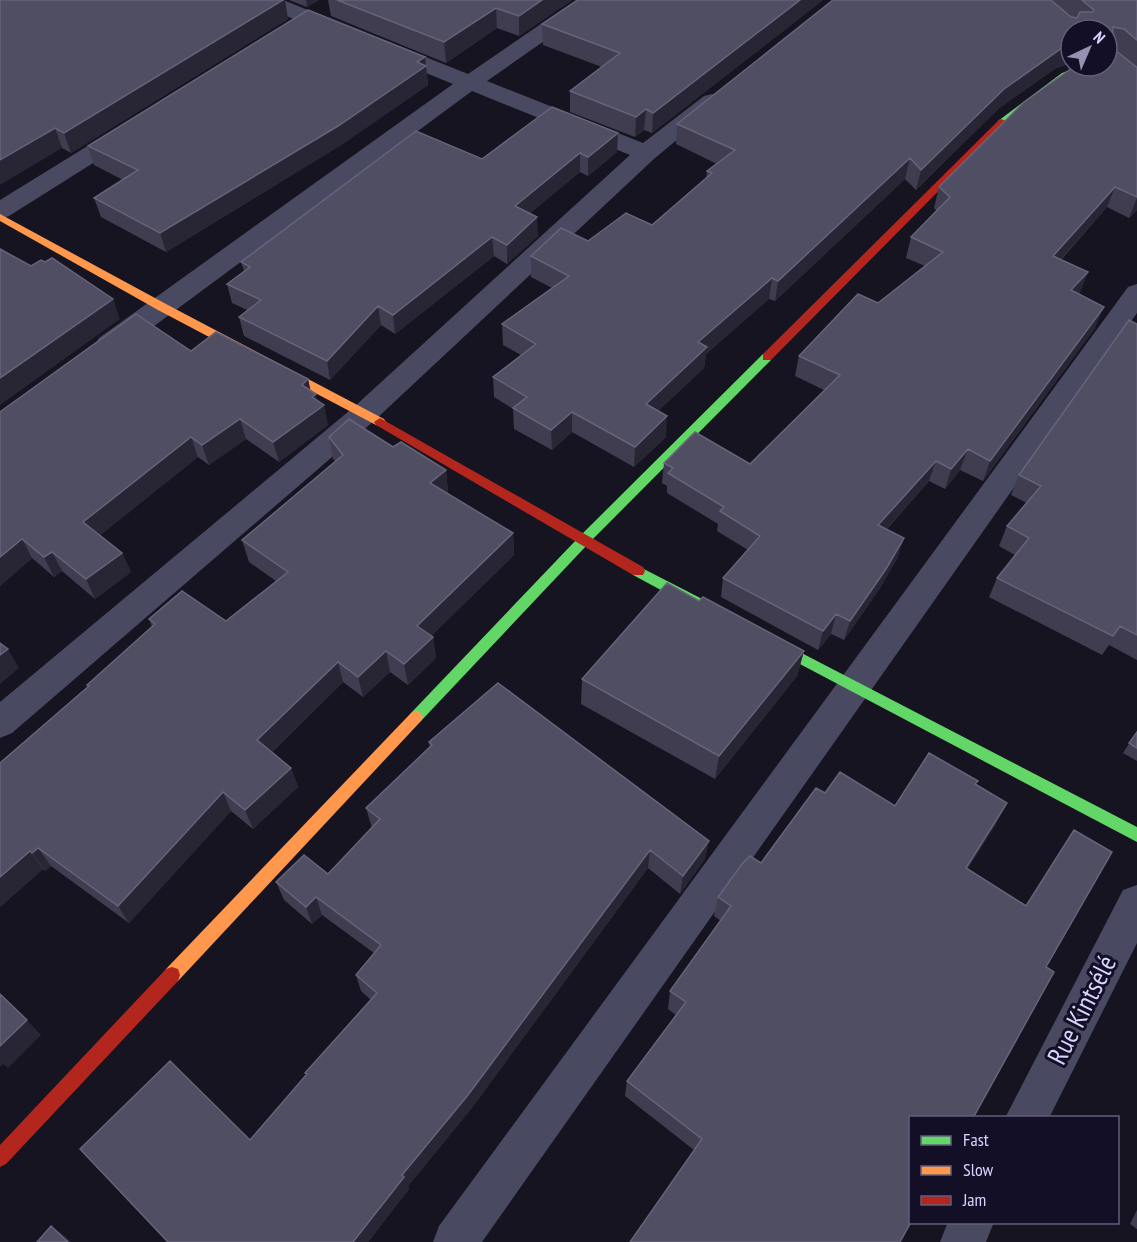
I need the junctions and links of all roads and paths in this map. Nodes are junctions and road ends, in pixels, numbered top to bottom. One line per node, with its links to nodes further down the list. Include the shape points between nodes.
1 (264, 0): 3 (street)
2 (590, 0): 6 (street)
3 (319, 12): 4 (street); 6 (street)
4 (289, 30)
5 (1061, 78): 16 (street, via 1008,116)
6 (470, 82): 9 (street); 13 (street)
7 (729, 87): 9 (street)
8 (150, 117): 10 (street)
9 (646, 153): 15 (street)
10 (0, 211)
11 (0, 217): 13 (street)
12 (1137, 293): 19 (street)
13 (162, 307): 14 (street); 15 (street)
14 (86, 362)
15 (365, 413): 16 (street); 20 (street)
16 (584, 541): 17 (street); 24 (street)
17 (718, 614)
18 (750, 631): 19 (street)
19 (854, 687): 21 (street); 26 (street)
20 (0, 723)
21 (1137, 835)
22 (1137, 903): 23 (street, Rue Kintsélé)
23 (1027, 1116)
24 (0, 1158)
25 (971, 1224): 27 (street)
26 (455, 1242)
27 (962, 1242)

